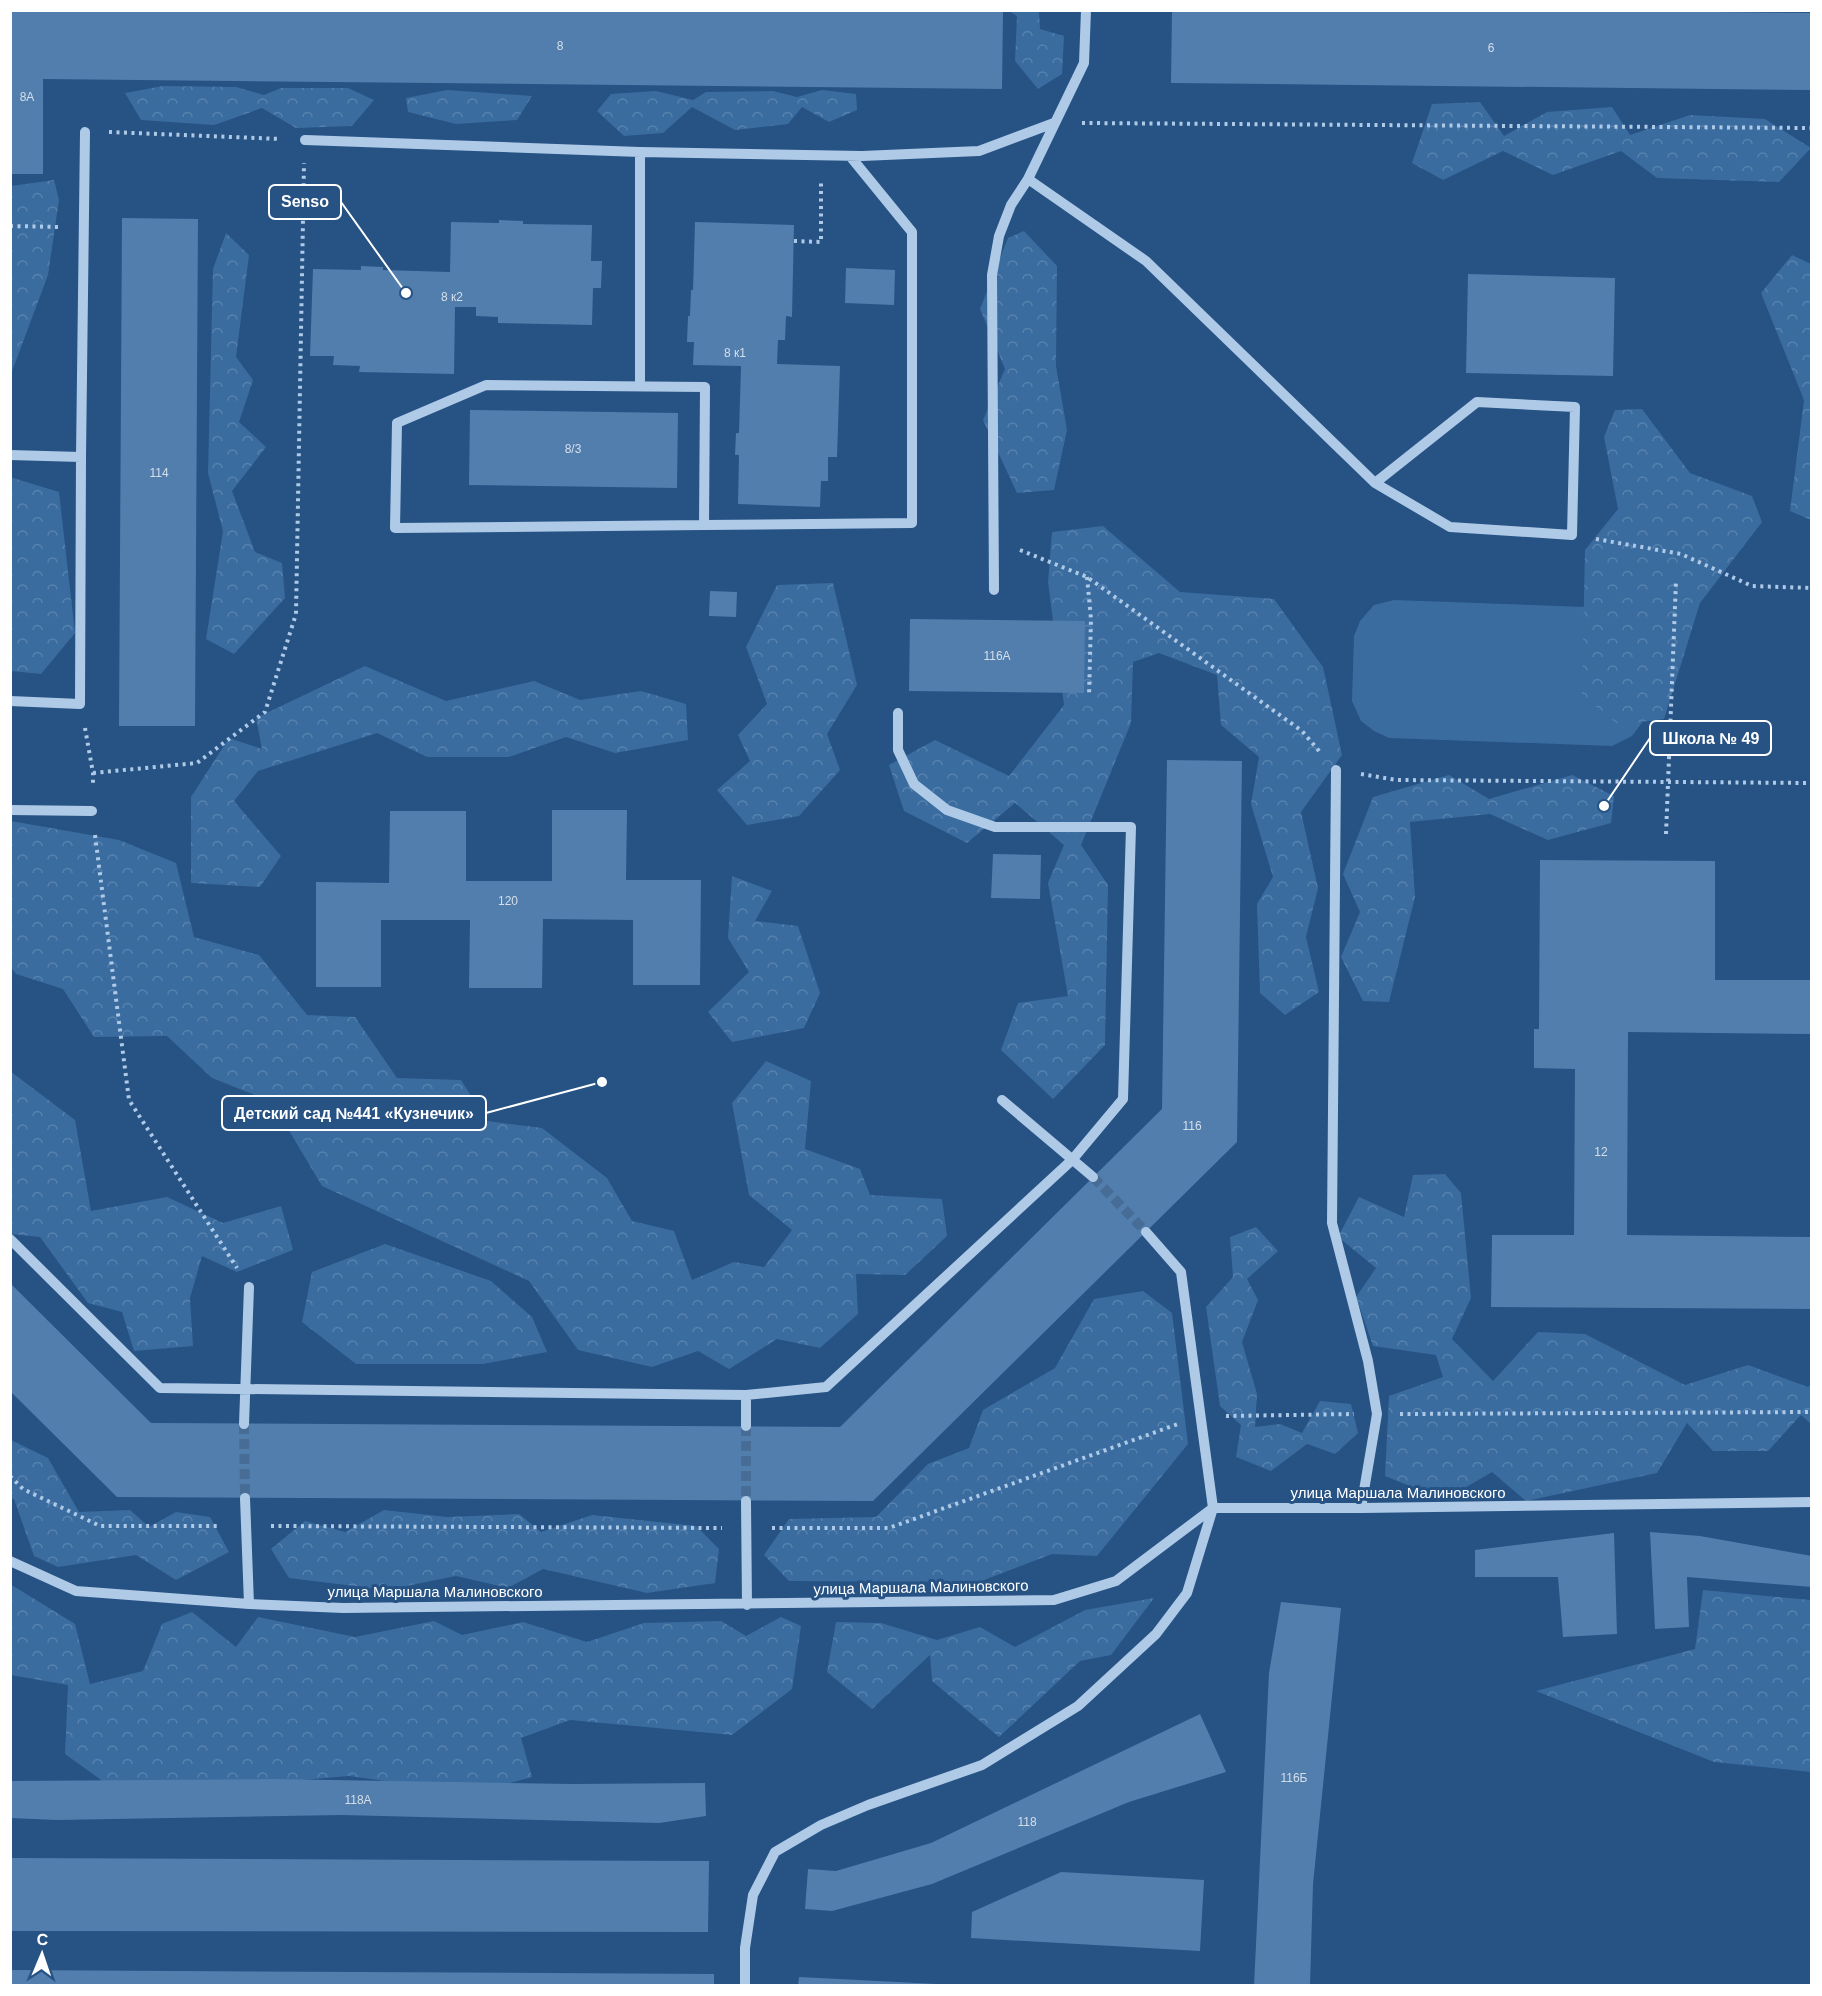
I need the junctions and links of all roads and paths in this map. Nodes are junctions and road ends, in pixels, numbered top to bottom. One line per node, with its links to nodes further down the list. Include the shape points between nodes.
1 (1086, 10): 2 (street, via 1084,63)
2 (1054, 123): 3 (path); 8 (street, via 979,151); 9 (street)
3 (1812, 128)
4 (85, 132): 5 (path); 11 (street)
5 (305, 140): 6 (street); 26 (path, via 296,614 265,712 197,762 93,773)
6 (640, 152): 7 (street); 13 (street)
7 (821, 156): 8 (street); 12 (path, via 821,242)
8 (850, 156): 17 (street, via 912,232 912,523)
9 (1028, 179): 16 (street, via 1146,261); 19 (street, via 1011,205 999,236 992,275)
10 (10, 226): 11 (path)
11 (84, 228): 15 (street)
12 (794, 241)
13 (640, 386): 17 (street, via 705,387); 17 (street, via 486,385 397,423 395,528)
14 (10, 455): 15 (street)
15 (81, 457): 26 (street)
16 (1375, 483): 18 (street, via 1450,527); 18 (street, via 1477,402 1575,407)
17 (704, 525)
18 (1572, 535): 22 (path, via 1682,554 1752,586)
19 (994, 539): 20 (path); 23 (street)
20 (1088, 577): 24 (path); 28 (path, via 1302,731)
21 (1676, 581): 29 (path)
22 (1812, 588)
23 (994, 590)
24 (1089, 696)
25 (10, 702): 26 (street)
26 (80, 704)
27 (898, 713): 35 (street, via 898,750 914,784 947,810 995,827 1131,827 1123,1099)
28 (1336, 770): 29 (path, via 1397,780); 43 (street, via 1332,1223 1368,1361)
29 (1669, 782): 30 (path); 33 (path)
30 (1812, 783)
31 (10, 810): 32 (street)
32 (92, 811): 39 (path, via 129,1100)
33 (1666, 834)
34 (1002, 1100): 35 (street)
35 (1072, 1160): 36 (street); 41 (street, via 826,1387)
36 (1093, 1177)
37 (1146, 1233): 44 (street, via 1181,1272)
38 (10, 1239): 40 (street, via 160,1388)
39 (249, 1287): 40 (street)
40 (246, 1388): 41 (street); 45 (street)
41 (746, 1395): 46 (street)
42 (1812, 1412): 43 (path)
43 (1377, 1414): 44 (path); 52 (street)
44 (1201, 1416): 51 (street); 54 (path, via 889,1528)
45 (244, 1424)
46 (746, 1426)
47 (10, 1476): 53 (path, via 23,1489 100,1526)
48 (245, 1498): 53 (street)
49 (746, 1501): 54 (street)
50 (1812, 1502): 52 (street, улица Маршала Малиновского)
51 (1213, 1508): 52 (street, улица Маршала Малиновского); 57 (street, улица Маршала Малиновского, via 1116,1581 1054,1600); 58 (street, via 1187,1593 1156,1634 1078,1706 982,1765 868,1805 821,1825 775,1852 753,1895 745,1948)
52 (1361, 1508)
53 (246, 1526): 54 (path); 56 (street)
54 (747, 1528): 57 (street)
55 (10, 1561): 56 (street, улица Маршала Малиновского, via 76,1591)
56 (249, 1604): 57 (street, улица Маршала Малиновского, via 343,1608)
57 (747, 1605)
58 (745, 1986)

